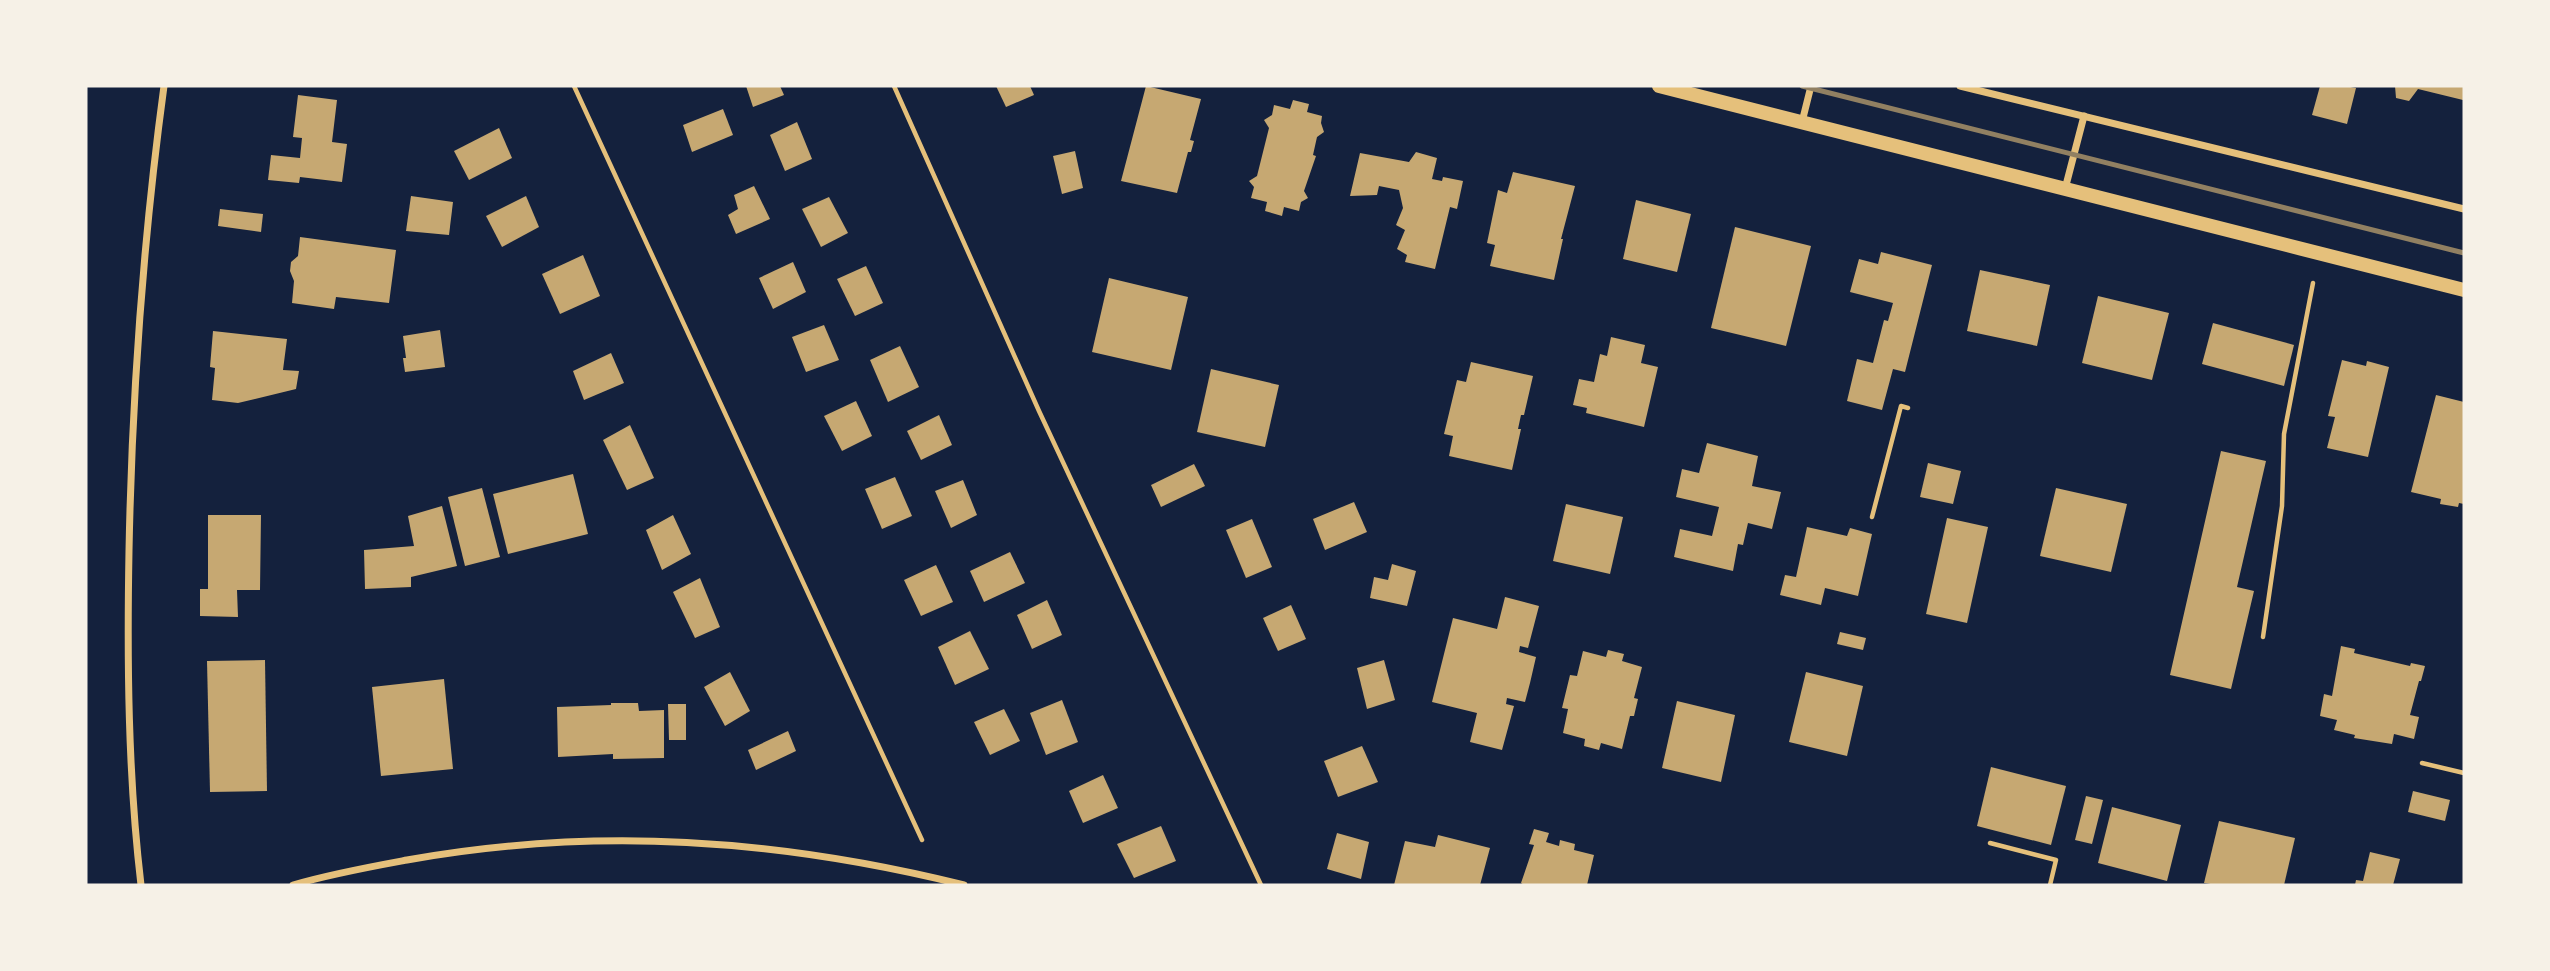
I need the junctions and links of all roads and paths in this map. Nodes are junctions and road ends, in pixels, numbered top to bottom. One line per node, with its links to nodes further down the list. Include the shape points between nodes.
1 (164, 86): 20 (street, via 149,195 132,412 128,631)
2 (574, 86): 18 (path)
3 (894, 86): 23 (path, via 1039,411)
4 (1659, 86): 8 (main road)
5 (1811, 86): 8 (street)
6 (1960, 86): 7 (street)
7 (2084, 116): 9 (street); 10 (street)
8 (1802, 122): 9 (main road)
9 (2066, 189): 12 (main road)
10 (2464, 209)
11 (2313, 282): 15 (path, via 2284,434 2282,506)
12 (2464, 290)
13 (1908, 408): 14 (path, via 1901,406)
14 (1872, 517)
15 (2263, 637)
16 (2422, 763): 17 (path)
17 (2464, 773)
18 (922, 840)
19 (1990, 842): 24 (path, via 2056,860)
20 (141, 885)
21 (293, 885): 22 (street, via 362,868 489,848 634,841 773,849 878,865)
22 (964, 885)
23 (1261, 885)
24 (2050, 885)

